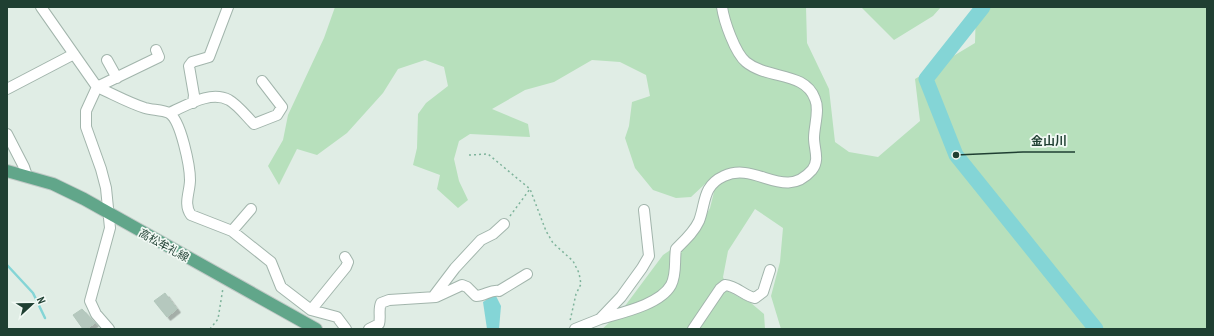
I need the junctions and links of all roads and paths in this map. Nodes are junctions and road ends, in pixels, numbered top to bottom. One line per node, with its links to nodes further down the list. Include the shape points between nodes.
1 (41, 7): 5 (street)
2 (228, 7): 11 (street, via 209,57 192,62 189,66)
3 (722, 7): 29 (street, via 733,41 745,61 778,76 802,81 813,94 816,100 816,160 813,169 794,182 779,183 736,171 723,176 704,196 698,221 691,234 676,248 675,271 671,286 652,302)
4 (156, 50): 7 (street, via 159,57)
5 (74, 54): 9 (street); 10 (street)
6 (107, 60): 7 (street)
7 (117, 78): 9 (street)
8 (262, 81): 11 (street, via 282,107 276,115 254,124 230,100 217,96)
9 (97, 87): 12 (street, via 144,108); 20 (street, via 86,111 86,128 101,169)
10 (7, 89)
11 (193, 103): 12 (street)
12 (169, 113): 22 (street, via 177,126 188,160 188,210 197,218)
13 (7, 134): 16 (street)
14 (469, 155): 17 (path, via 488,154)
15 (7, 171): 16 (main road, 高松牟礼線)
16 (27, 176): 20 (main road, 高松牟礼線, via 53,184)
17 (530, 189): 21 (path); 30 (path, via 546,231 553,243 573,261 579,273 581,284 576,294)
18 (251, 210): 22 (street)
19 (644, 210): 29 (street, via 649,256 621,297)
20 (110, 215): 26 (main road, 高松牟礼線); 31 (street, via 105,251 90,301 96,314)
21 (504, 224): 27 (street, via 469,252)
22 (232, 231): 28 (street, via 271,262 281,287)
23 (345, 257): 28 (street, via 348,262 346,267)
24 (770, 270): 36 (street, via 763,292 755,298 733,286 725,285)
25 (527, 274): 27 (street, via 499,291 495,290 482,296 476,296 462,285)
26 (225, 278): 32 (path, via 218,319); 33 (main road, 高松牟礼線)
27 (433, 297): 35 (street, via 381,302 379,324)
28 (311, 310): 34 (street, via 337,317)
29 (600, 319): 30 (street)
30 (573, 326)
31 (109, 329)
32 (210, 329)
33 (316, 329)
34 (346, 329)
35 (369, 329)
36 (693, 329)

